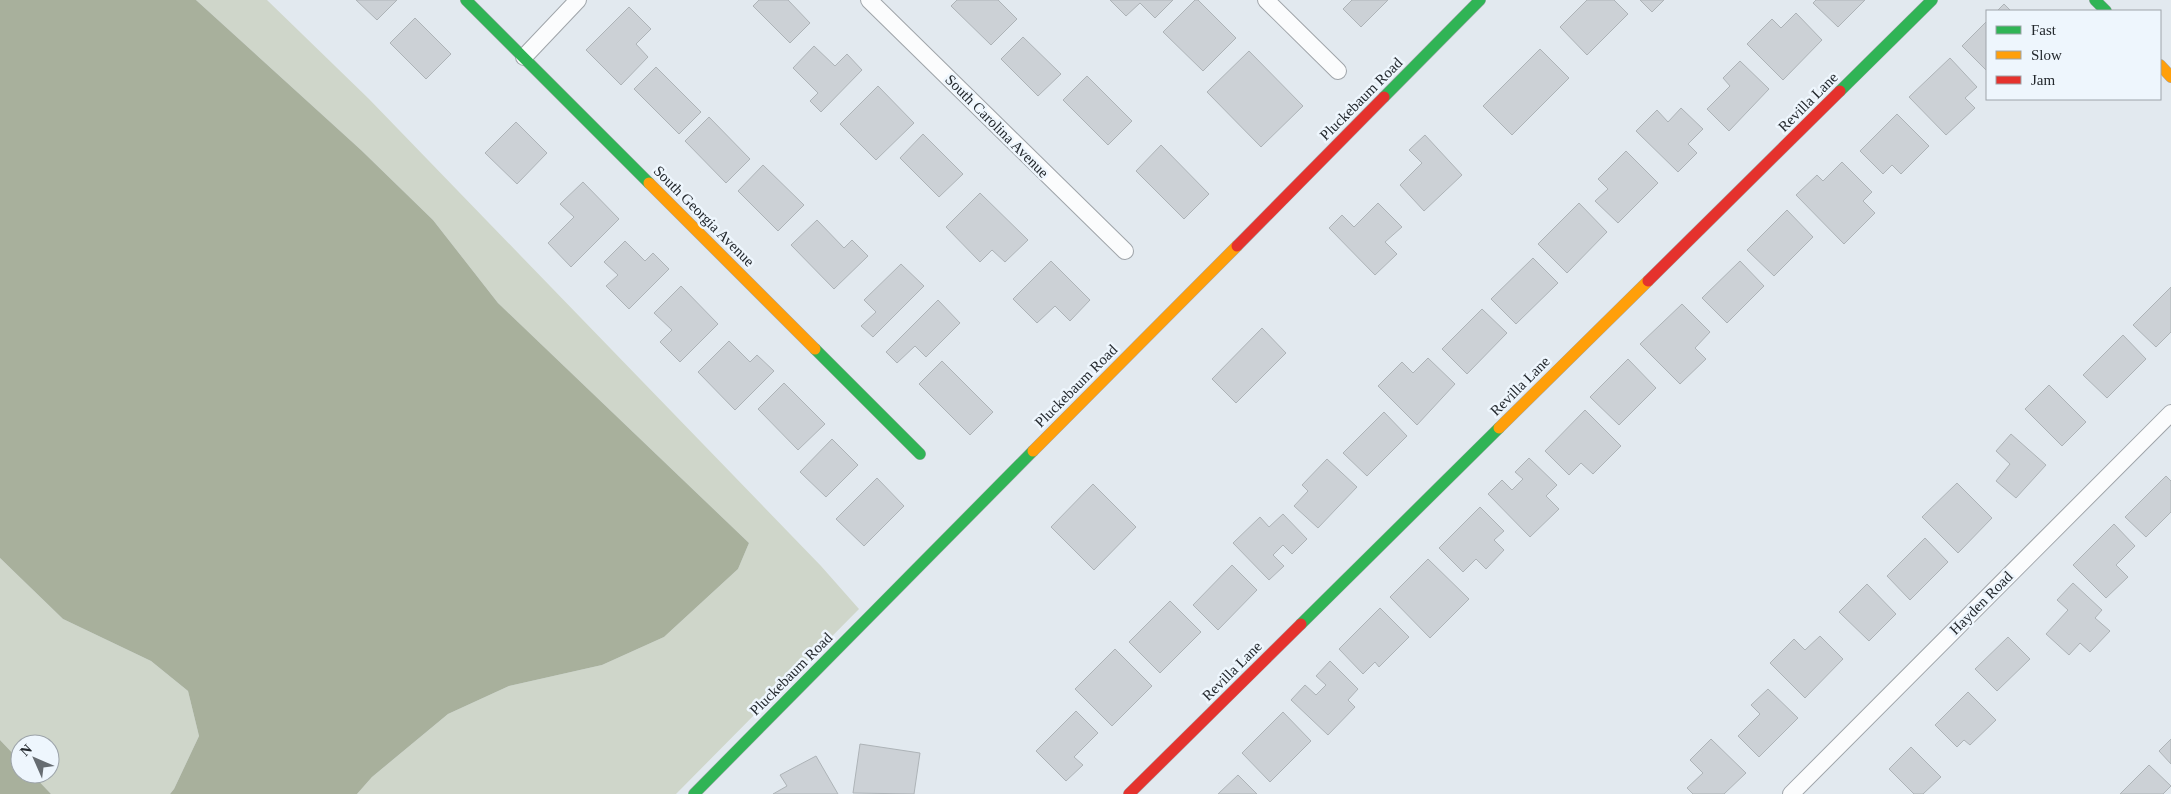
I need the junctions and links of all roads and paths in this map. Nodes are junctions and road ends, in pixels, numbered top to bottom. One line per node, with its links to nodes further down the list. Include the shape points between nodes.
1 (466, 0): 9 (street, South Georgia Avenue)
2 (578, 0): 9 (street)
3 (869, 0): 13 (street, South Carolina Avenue)
4 (1266, 0): 11 (street)
5 (1480, 0): 16 (street, Pluckebaum Road)
6 (1932, 0): 17 (street, Revilla Lane)
7 (2095, 0): 8 (street)
8 (2105, 10)
9 (524, 57): 15 (street, South Georgia Avenue)
10 (2161, 66): 12 (street)
11 (1338, 72)
12 (2171, 77)
13 (1125, 251)
14 (2171, 413): 18 (street, Hayden Road)
15 (920, 454)
16 (694, 794)
17 (1129, 794)
18 (1791, 794)

